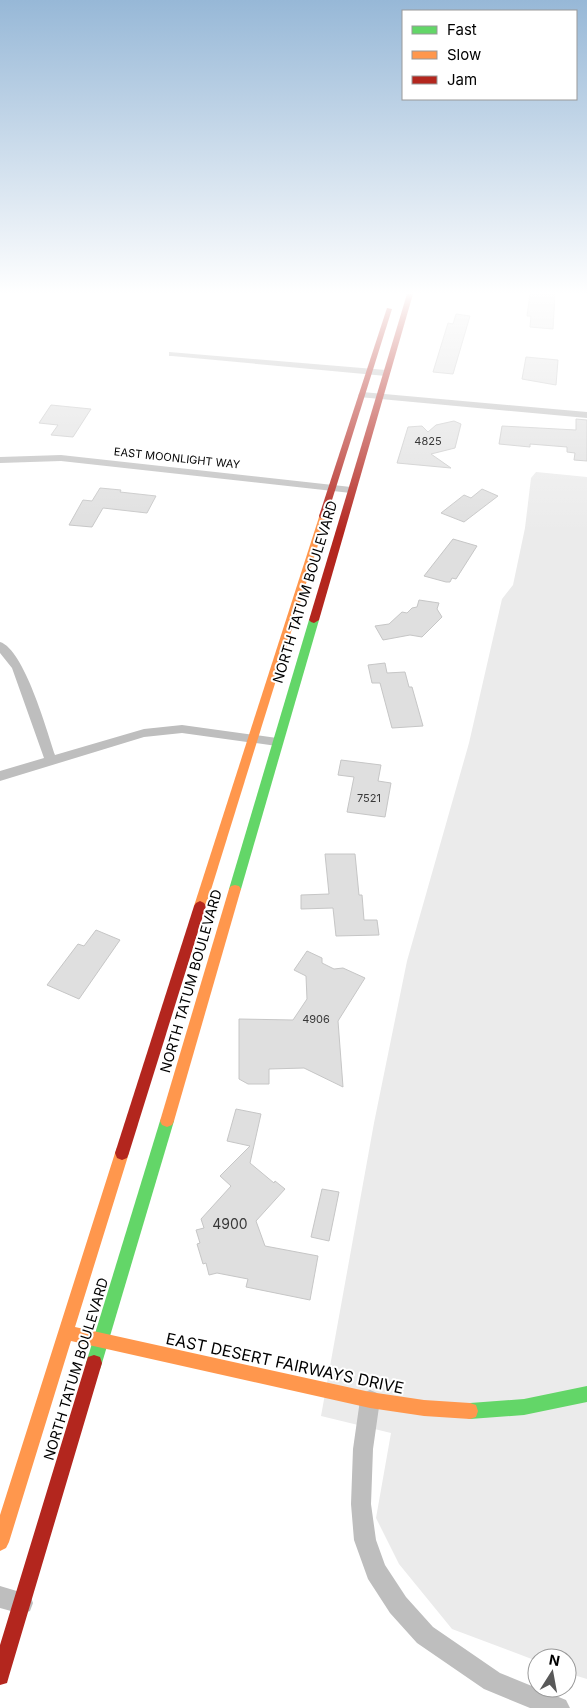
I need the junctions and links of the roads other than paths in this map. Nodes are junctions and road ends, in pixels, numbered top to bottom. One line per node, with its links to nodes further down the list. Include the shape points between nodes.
1 (386, 373): 4 (main road, NORTH TATUM BOULEVARD)
2 (369, 374): 3 (main road, NORTH TATUM BOULEVARD)
3 (362, 395): 4 (street); 7 (main road, NORTH TATUM BOULEVARD)
4 (379, 396): 5 (street); 8 (main road, NORTH TATUM BOULEVARD)
5 (587, 415)
6 (0, 460): 7 (street, EAST MOONLIGHT WAY, via 62,458)
7 (333, 488): 8 (street, EAST MOONLIGHT WAY); 10 (main road, NORTH TATUM BOULEVARD)
8 (351, 490): 11 (main road, NORTH TATUM BOULEVARD)
9 (0, 646): 12 (street, via 20,673)
10 (252, 739): 11 (street); 12 (street, via 182,729 163,730); 14 (main road, NORTH TATUM BOULEVARD)
11 (277, 742): 15 (main road, NORTH TATUM BOULEVARD)
12 (51, 760): 13 (street)
13 (0, 776)
14 (65, 1332): 15 (main road, EAST DESERT FAIRWAYS DRIVE); 18 (main road, NORTH TATUM BOULEVARD)
15 (101, 1340): 17 (main road, EAST DESERT FAIRWAYS DRIVE); 20 (main road, NORTH TATUM BOULEVARD)
16 (587, 1394): 17 (main road, EAST DESERT FAIRWAYS DRIVE, via 514,1408 457,1411)
17 (370, 1400): 22 (street, via 363,1449 361,1504 365,1540 376,1571 398,1605 425,1635 492,1681)
18 (0, 1542)
19 (0, 1597): 20 (street)
20 (22, 1603): 21 (main road, NORTH TATUM BOULEVARD)
21 (0, 1676)
22 (558, 1708)

